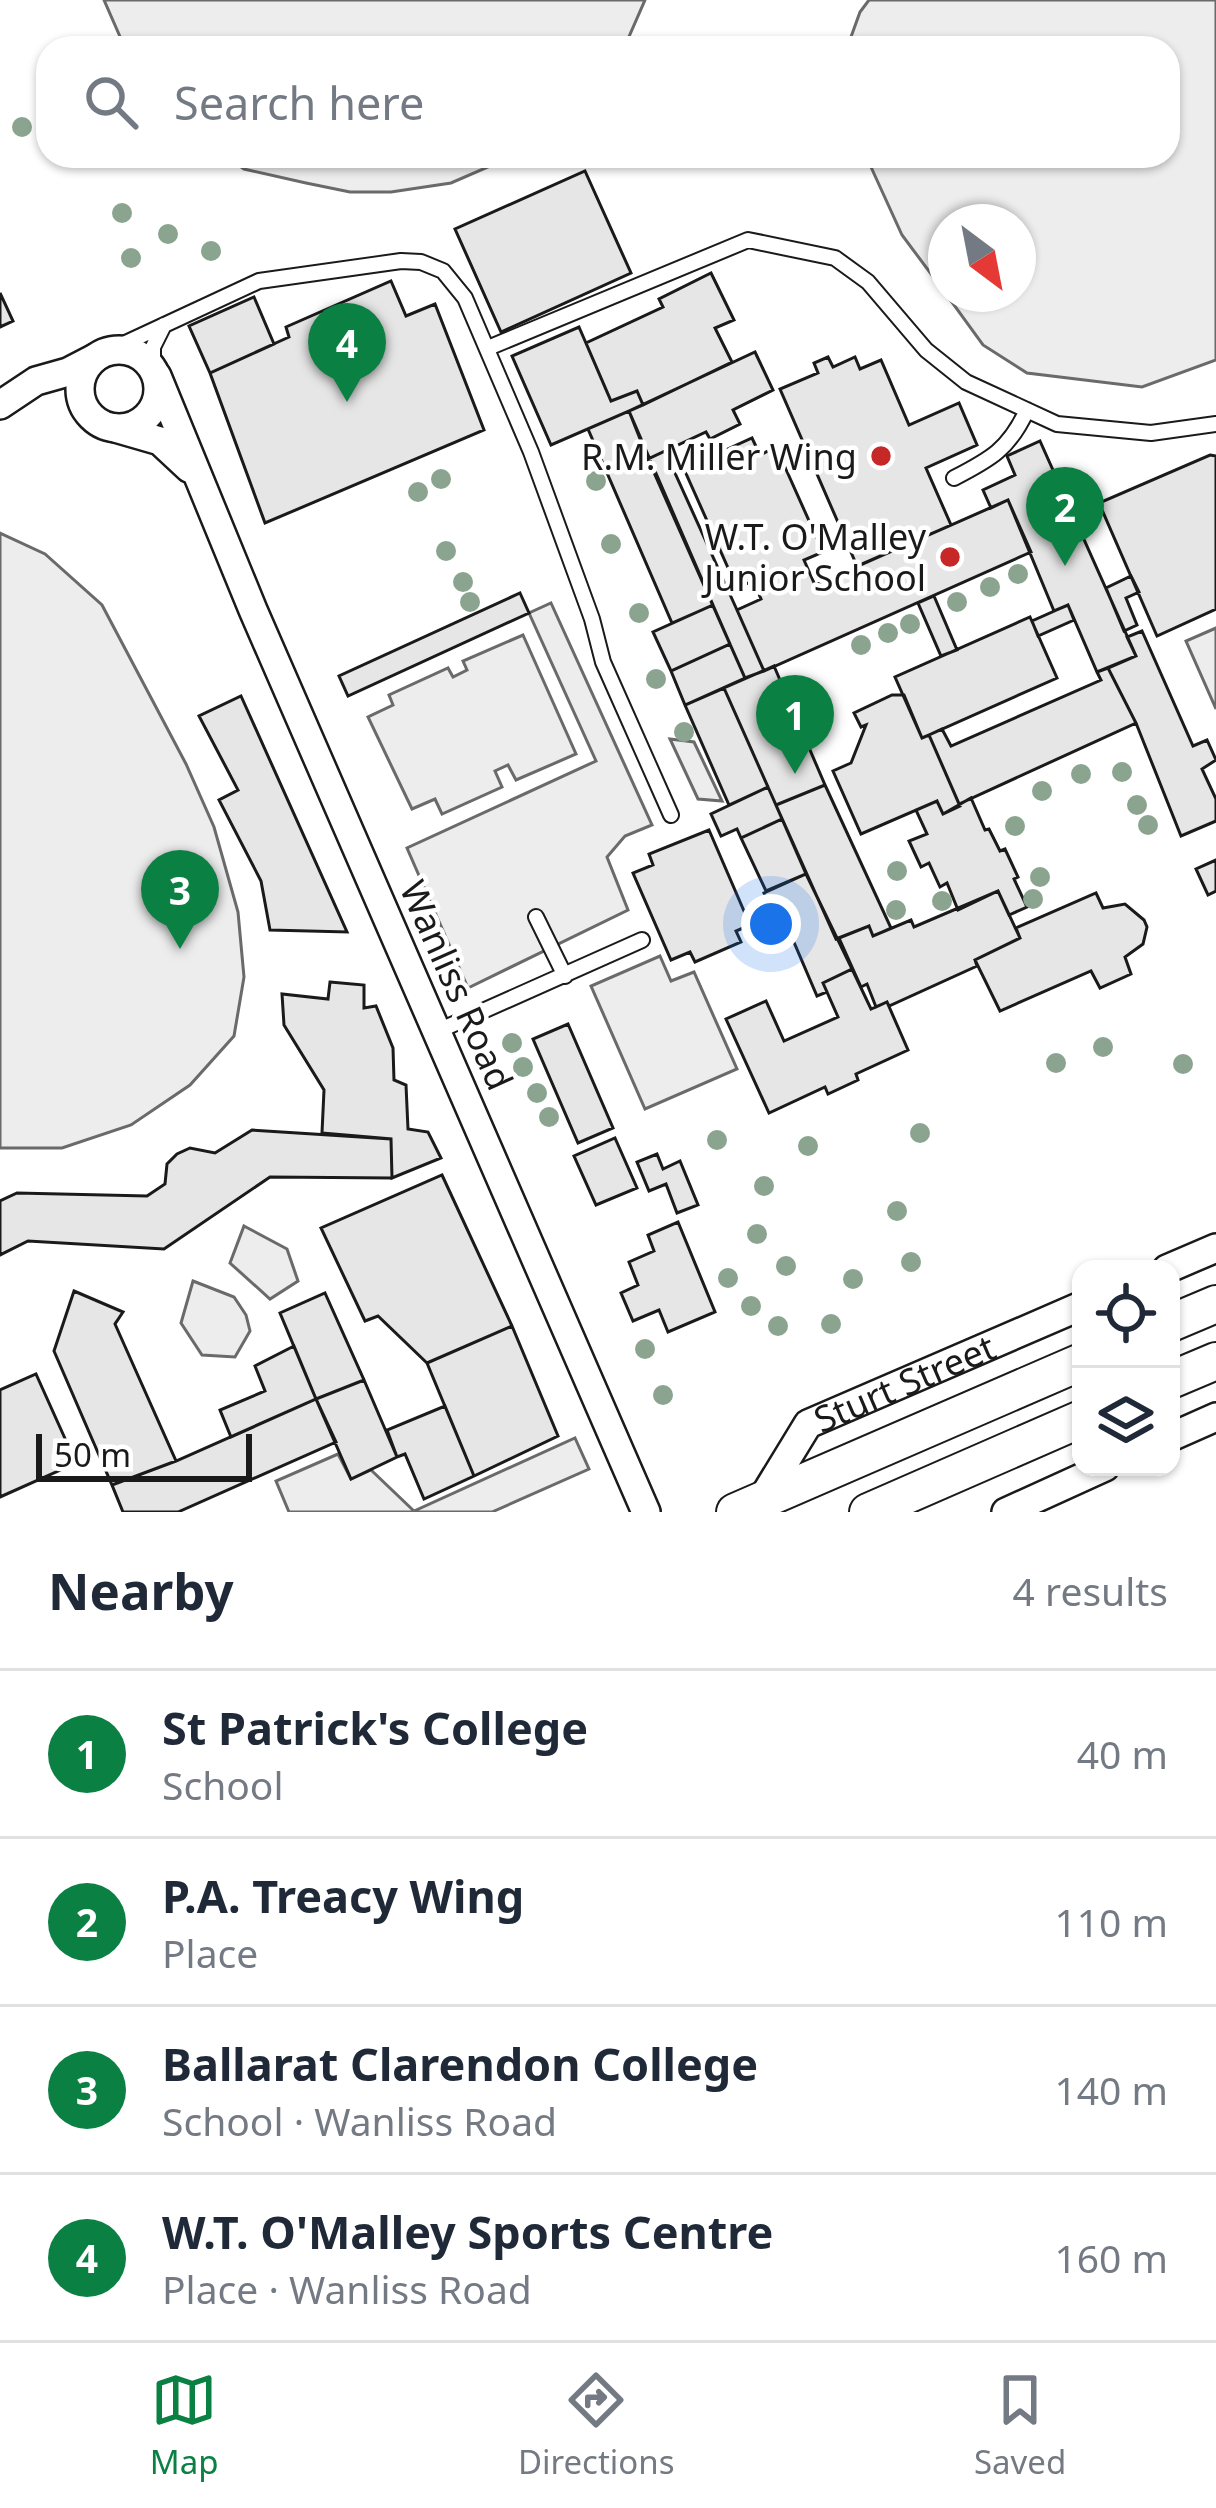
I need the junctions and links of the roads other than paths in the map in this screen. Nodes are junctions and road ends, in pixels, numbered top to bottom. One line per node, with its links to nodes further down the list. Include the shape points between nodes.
1 (173, 319): 2 (lane, via 259,281 410,261 455,284); 3 (lane); 4 (lane, via 157,335)
2 (488, 349): 6 (lane, via 748,239 835,258 966,382); 11 (lane, via 603,662)
3 (99, 356): 4 (street, via 131,351); 5 (street); 7 (street, via 81,382 83,403)
4 (155, 373): 7 (street, via 158,397 148,416 129,427); 10 (street, Wanliss Road)
5 (0, 405): 7 (street, Wanliss Road, via 49,394)
6 (1027, 410): 8 (lane, via 1099,431); 9 (lane, via 1014,438)
7 (103, 421): 10 (street, Wanliss Road, via 169,447)
8 (1216, 424)
9 (954, 478)
10 (201, 488): 15 (street, Wanliss Road)
11 (670, 815)
12 (536, 917): 14 (lane)
13 (642, 940): 14 (lane)
14 (565, 976): 15 (lane)
15 (438, 1031): 29 (street, Wanliss Road)
16 (1216, 1247): 17 (street)
17 (1180, 1263)
18 (1216, 1304): 20 (main road)
19 (1072, 1310): 28 (street, Sturt Street, via 808,1424)
20 (1180, 1319)
21 (1216, 1360): 23 (main road)
22 (1072, 1366): 28 (main road, Sturt Street)
23 (1180, 1376)
24 (1216, 1417): 26 (street)
25 (1072, 1423): 30 (main road)
26 (1180, 1433)
27 (1086, 1476): 31 (street)
28 (748, 1506)
29 (646, 1512)
30 (868, 1512)
31 (1006, 1512)

